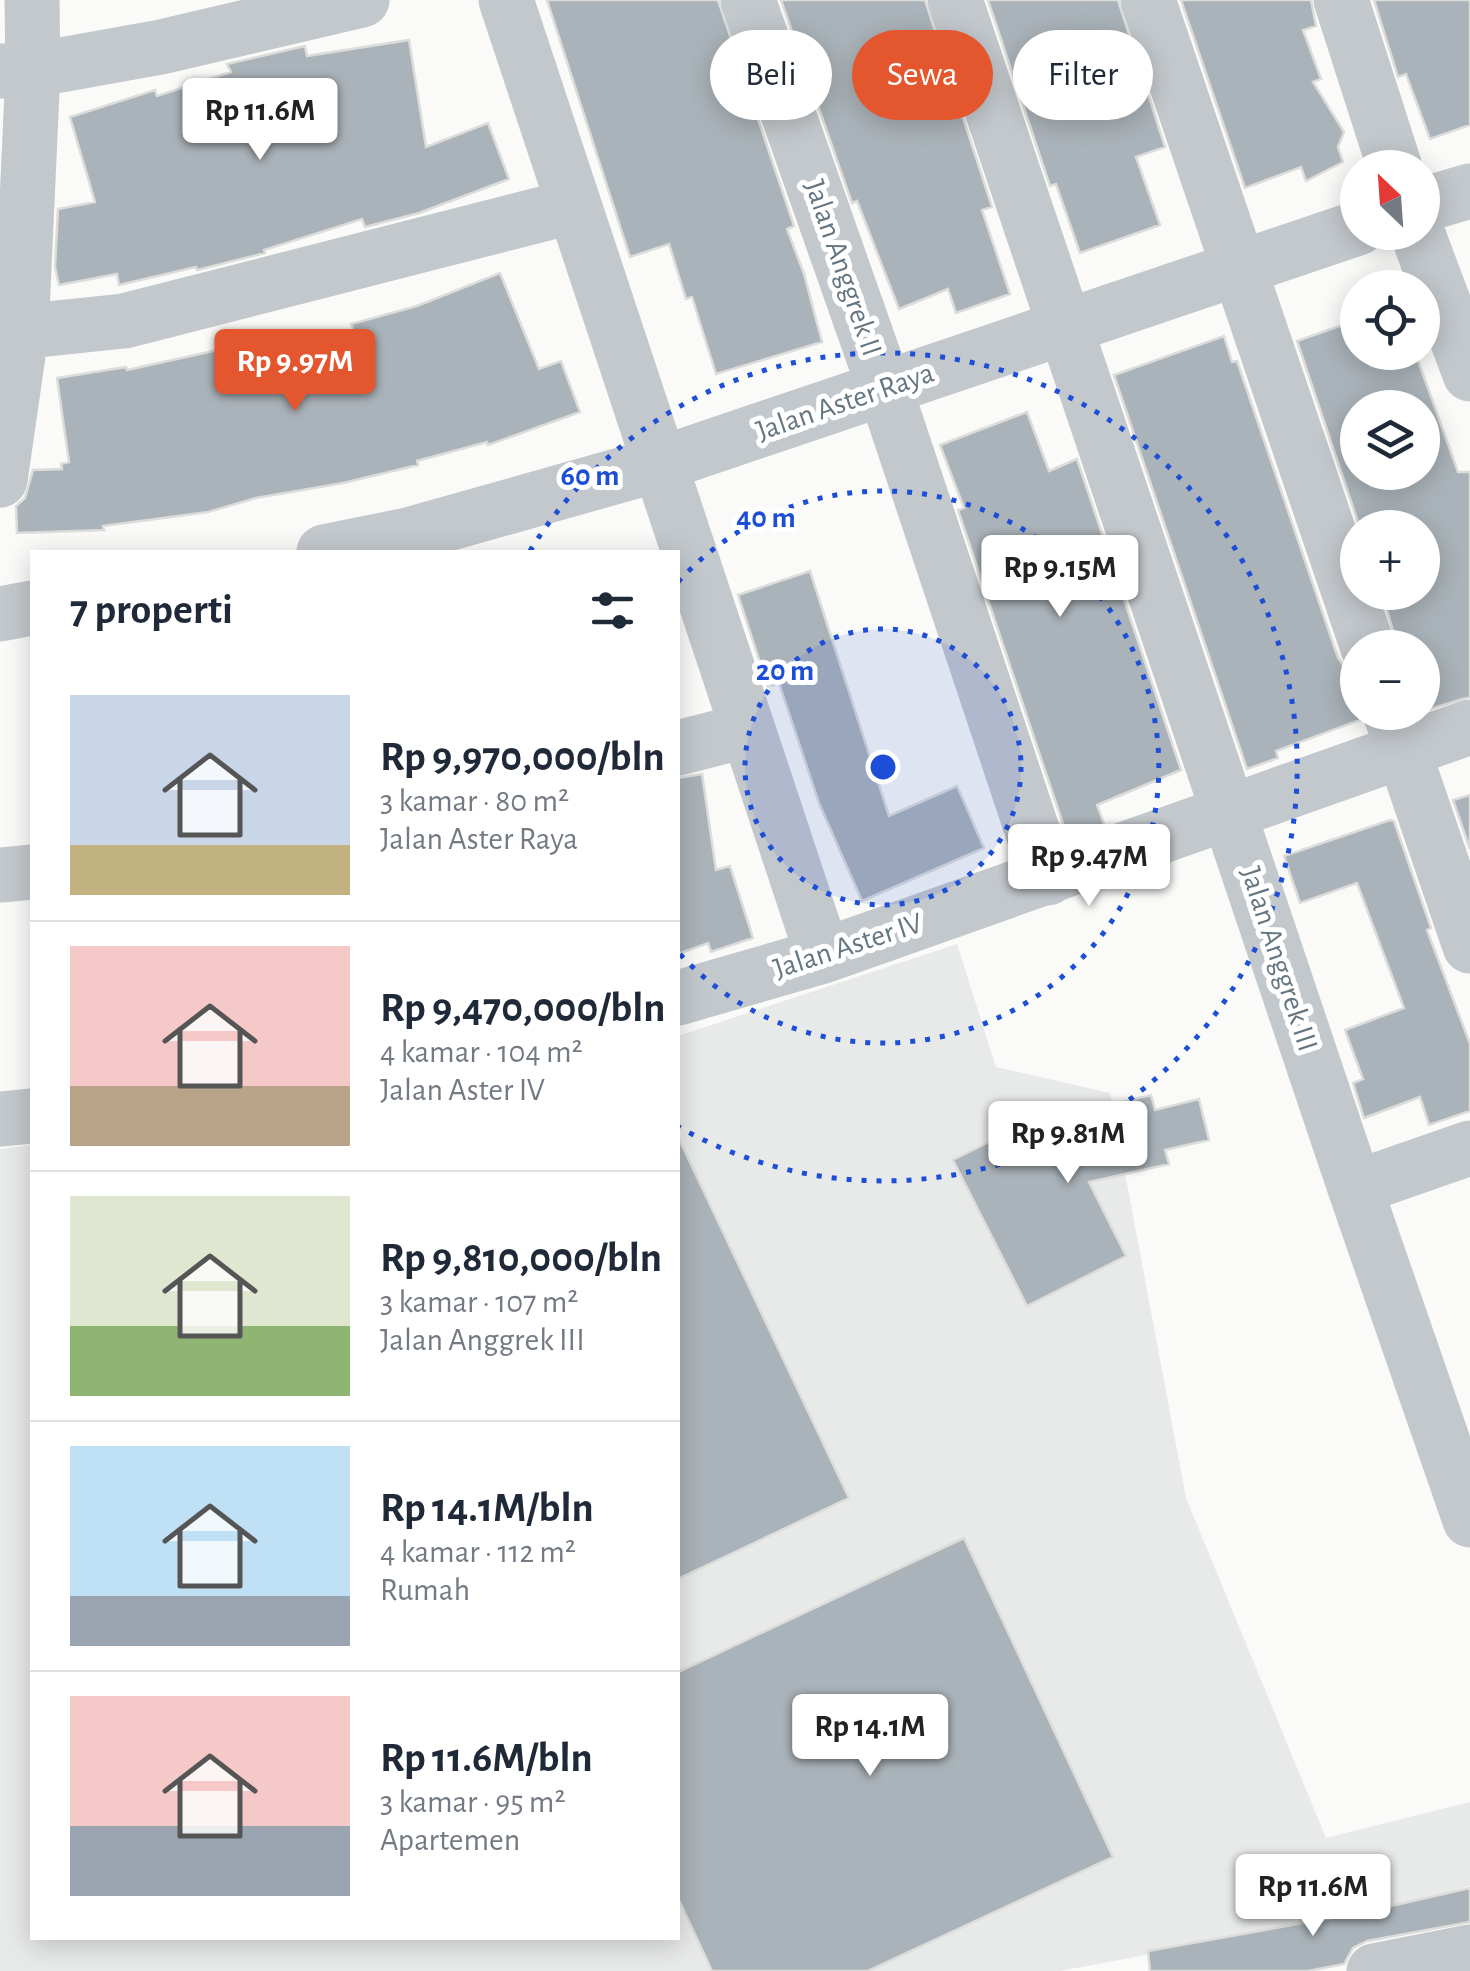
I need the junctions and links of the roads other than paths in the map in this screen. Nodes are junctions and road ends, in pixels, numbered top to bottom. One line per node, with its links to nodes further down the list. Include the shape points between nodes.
1 (32, 0): 8 (street)
2 (362, 0): 8 (street, via 161,47)
3 (506, 0): 12 (street)
4 (748, 0): 19 (street, Jalan Anggrek II)
5 (955, 0): 16 (street, Jalan Anggrek III)
6 (1148, 0): 15 (street)
7 (1342, 0): 9 (street)
8 (17, 70): 17 (street)
9 (1389, 150)
10 (1470, 191): 11 (street)
11 (1440, 200)
12 (574, 206): 17 (street, via 124,321); 20 (street)
13 (1340, 234): 15 (street, Jalan Aster Raya)
14 (1424, 250): 18 (street)
15 (1239, 269): 16 (street, Jalan Aster Raya); 25 (street)
16 (1065, 328): 19 (street, Jalan Aster Raya); 30 (street, Jalan Anggrek III)
17 (10, 334): 21 (street)
18 (1470, 374)
19 (885, 389): 20 (street, Jalan Aster Raya); 33 (street, Jalan Anggrek II)
20 (660, 464): 22 (street, Jalan Aster Raya, via 408,536); 27 (street)
21 (0, 480)
22 (334, 550)
23 (30, 608): 24 (street)
24 (0, 614)
25 (1362, 630)
26 (1470, 727): 28 (street, Jalan Aster IV)
27 (748, 730): 29 (street); 35 (street)
28 (1397, 732): 30 (street, Jalan Aster IV); 34 (street)
29 (680, 747)
30 (1230, 813): 33 (street, Jalan Aster IV); 40 (street, Jalan Anggrek III)
31 (30, 872): 32 (street)
32 (0, 875)
33 (1048, 878): 35 (street, Jalan Aster IV)
34 (1470, 946)
35 (823, 956): 36 (street, Jalan Aster IV)
36 (680, 997)
37 (30, 1116): 38 (street)
38 (0, 1119)
39 (1470, 1148): 40 (street)
40 (1354, 1188): 41 (street, Jalan Anggrek III)
41 (1470, 1520)
42 (1470, 1952): 43 (street)
43 (1374, 1971)

